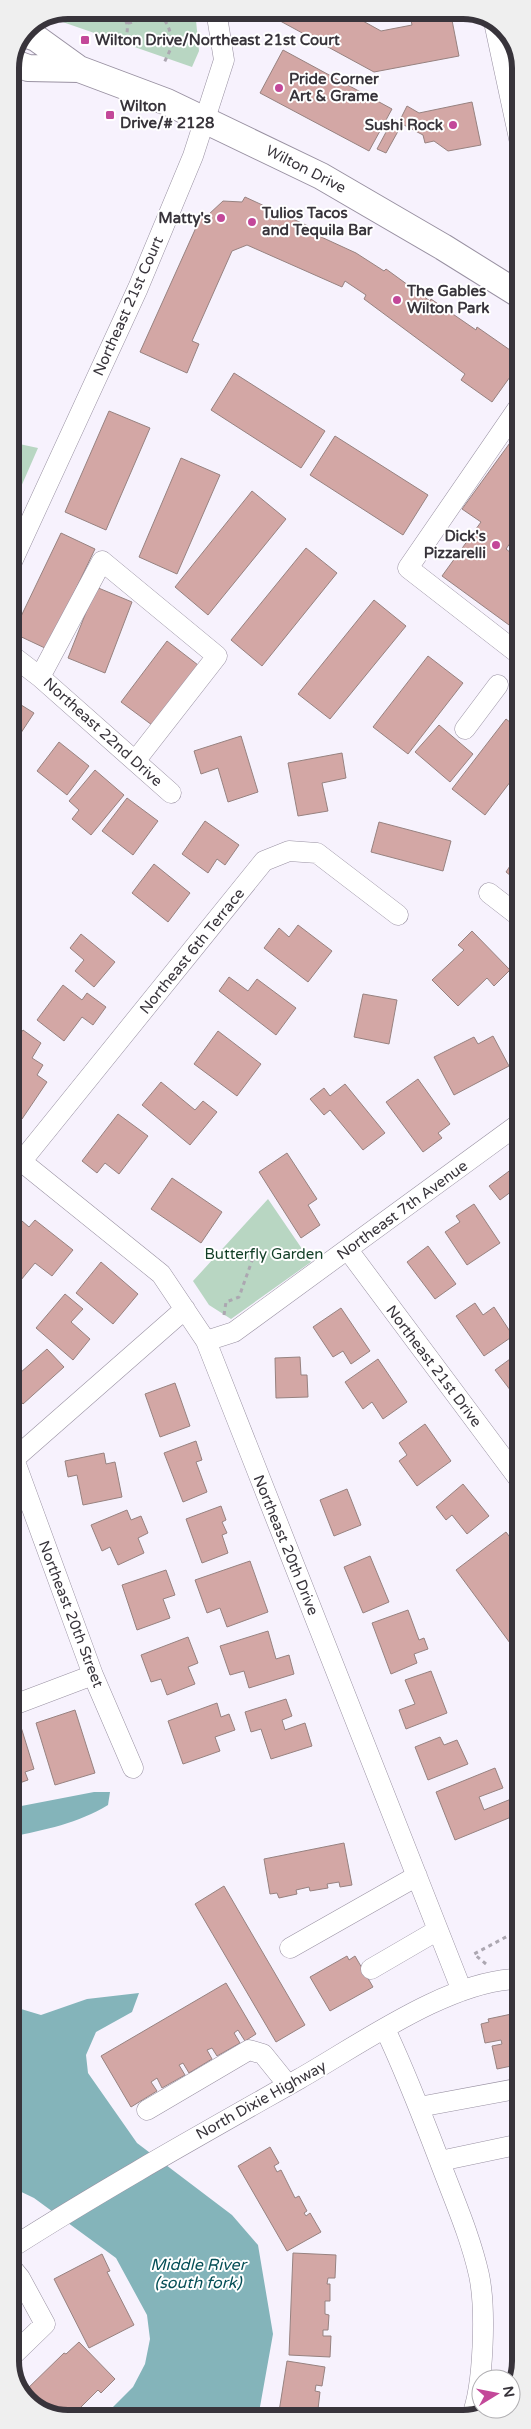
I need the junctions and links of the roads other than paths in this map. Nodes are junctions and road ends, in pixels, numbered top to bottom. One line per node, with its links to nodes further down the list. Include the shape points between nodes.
1 (217, 19): 7 (street, Northeast 21st Court, via 224,60)
2 (496, 32): 6 (street)
3 (31, 36): 5 (main road, Wilton Drive)
4 (19, 65): 5 (main road, Wilton Drive, via 28,68)
5 (79, 69): 7 (main road, Wilton Drive)
6 (512, 106)
7 (205, 120): 8 (main road, Wilton Drive, via 321,176); 10 (street, Northeast 21st Court, via 138,288)
8 (512, 283)
9 (512, 417): 11 (street, via 408,568)
10 (19, 545)
11 (512, 649)
12 (19, 661): 13 (street, Northeast 22nd Drive)
13 (40, 677): 16 (street, Northeast 22nd Drive); 16 (street, via 102,562 217,656)
14 (498, 686): 15 (street)
15 (465, 729)
16 (136, 760): 17 (street, Northeast 22nd Drive)
17 (171, 793)
18 (489, 893): 19 (street)
19 (512, 911)
20 (398, 915): 22 (street, Northeast 6th Terrace, via 317,853 289,851 264,862)
21 (512, 1129): 24 (street, Northeast 7th Avenue)
22 (19, 1154)
23 (19, 1160): 25 (street, Northeast 20th Drive, via 161,1274)
24 (348, 1250): 26 (street, Northeast 7th Avenue, via 234,1332); 28 (street, Northeast 21st Drive)
25 (185, 1309): 26 (street, Northeast 20th Drive); 27 (street)
26 (206, 1341): 33 (street, Northeast 20th Drive)
27 (19, 1451)
28 (512, 1470)
29 (19, 1476): 30 (street, Northeast 20th Street)
30 (93, 1675): 31 (street); 32 (street, Northeast 20th Street)
31 (19, 1703)
32 (133, 1768)
33 (417, 1876): 34 (street, Northeast 20th Drive); 35 (street)
34 (438, 1930): 36 (street); 38 (street, Northeast 20th Drive)
35 (290, 1948)
36 (371, 1969)
37 (512, 1980): 38 (street, North Dixie Highway)
38 (462, 1991): 39 (street, North Dixie Highway, via 437,2000)
39 (385, 2029): 40 (street, North Dixie Highway); 42 (street)
40 (288, 2085): 43 (street, via 262,2054 249,2050); 46 (street, North Dixie Highway, via 164,2154)
41 (512, 2090): 42 (street)
42 (419, 2107): 45 (street)
43 (147, 2110)
44 (512, 2146): 45 (street)
45 (440, 2161): 49 (street, via 479,2276 483,2323)
46 (19, 2243)
47 (19, 2277): 48 (street, via 45,2324)
48 (19, 2349)
49 (479, 2369)

